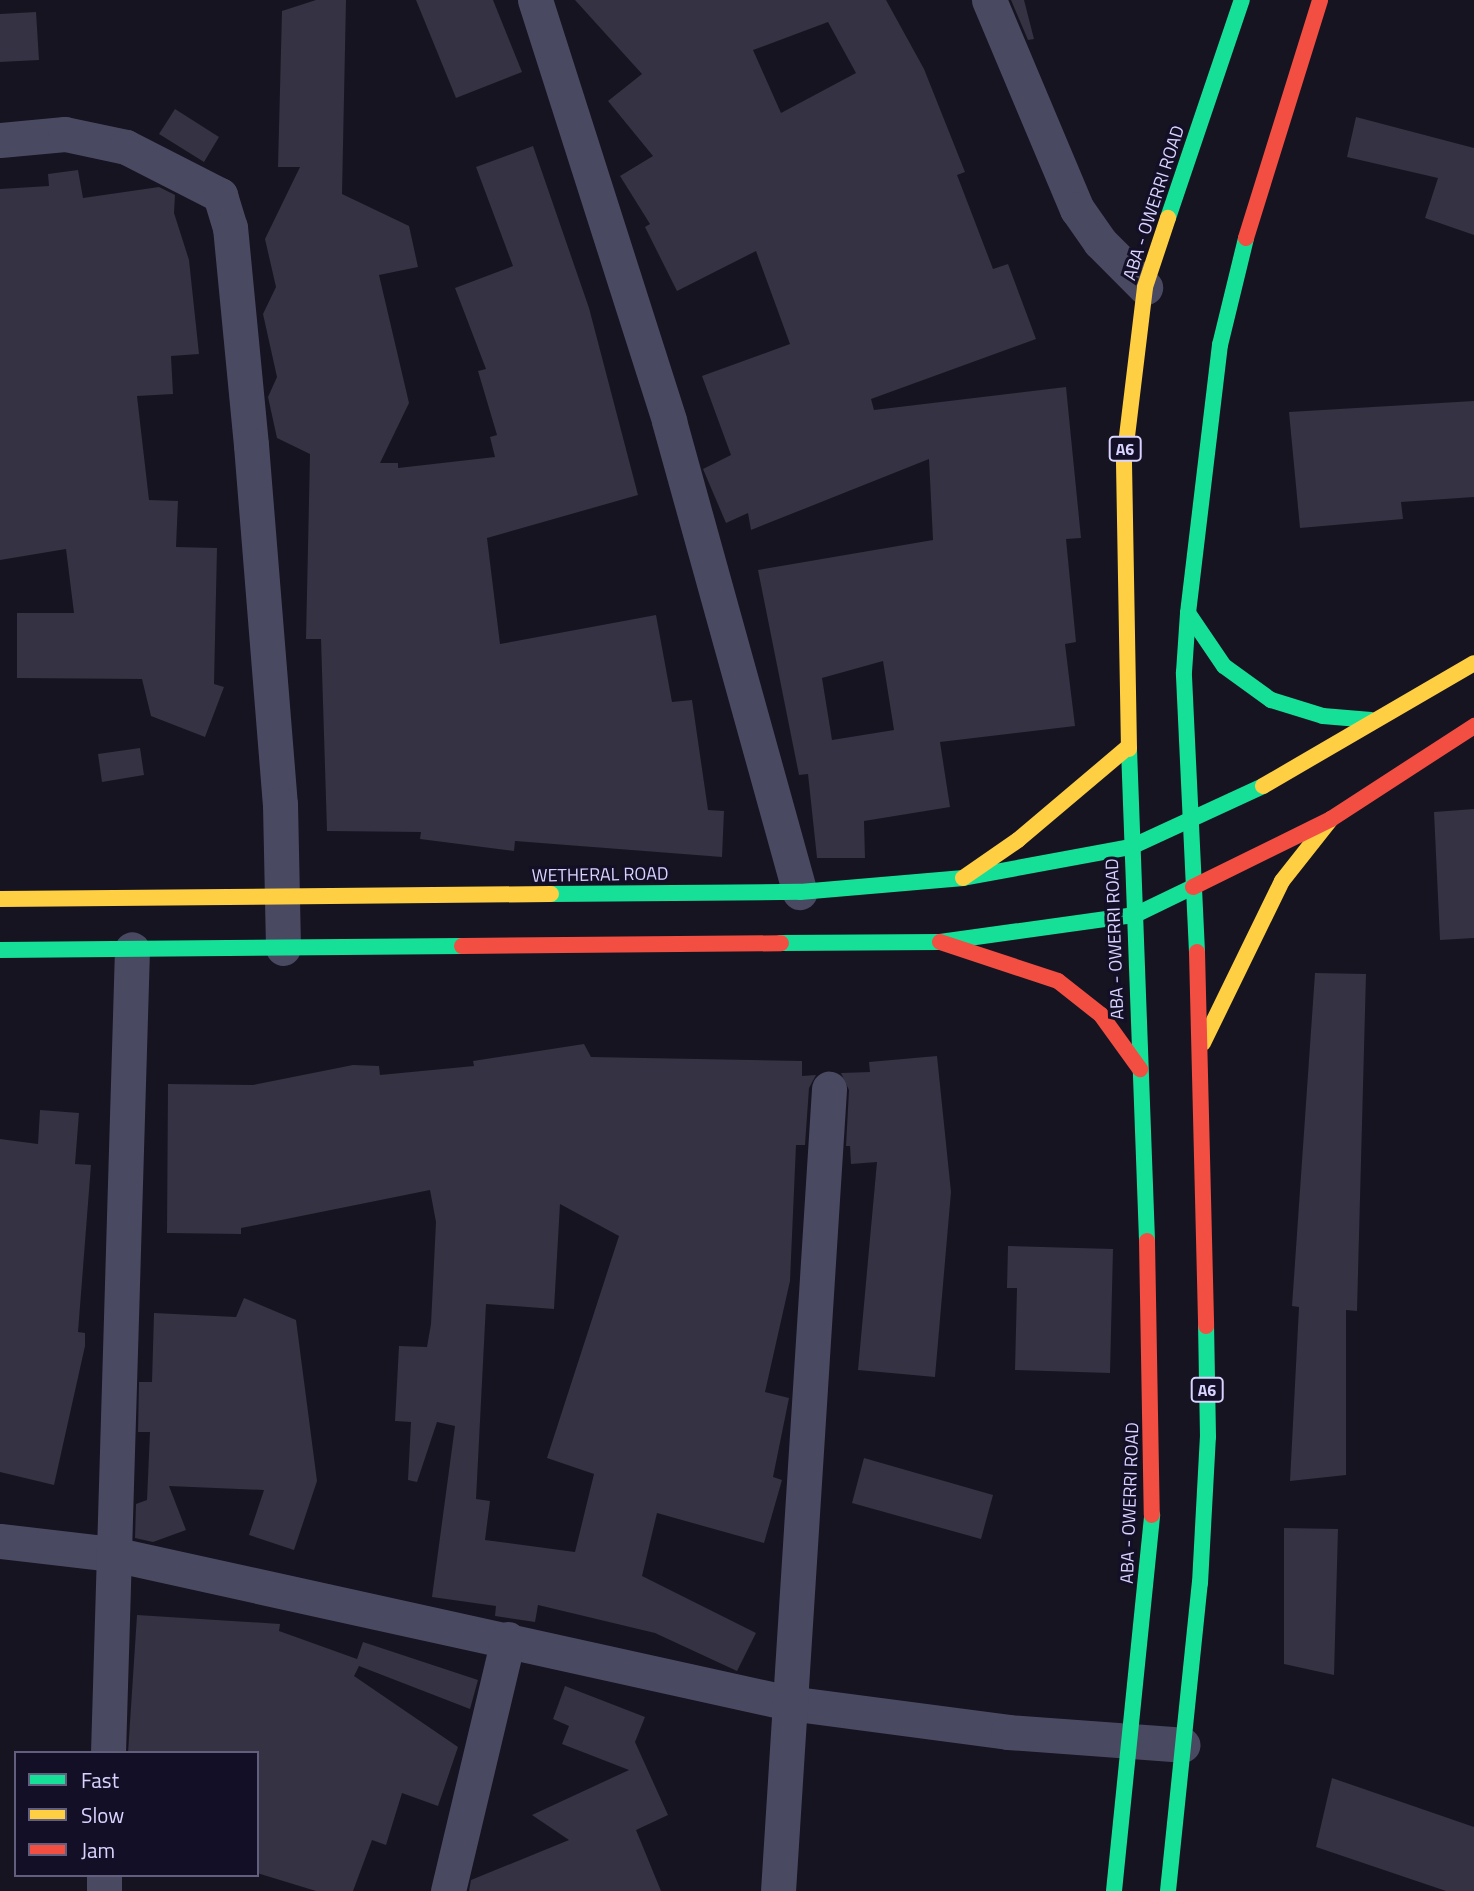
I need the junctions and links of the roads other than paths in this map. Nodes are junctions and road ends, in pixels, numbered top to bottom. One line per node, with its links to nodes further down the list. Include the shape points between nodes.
1 (535, 0): 17 (street, via 669,421)
2 (989, 0): 6 (street, via 1077,209 1100,242)
3 (1242, 0): 6 (main road, ABA - OWERRI ROAD / A6)
4 (1320, 0): 7 (main road, A6, via 1254,204 1220,345)
5 (0, 140): 18 (street, via 65,134 126,147 220,195 230,227 251,444)
6 (1145, 287): 11 (main road, ABA - OWERRI ROAD / A6, via 1124,461)
7 (1188, 613): 9 (main road, via 1224,666 1271,700 1323,716); 13 (main road, A6, via 1184,672)
8 (1474, 663): 9 (main road, WETHERAL ROAD)
9 (1371, 720): 13 (main road, WETHERAL ROAD, via 1237,801)
10 (1474, 726): 12 (main road)
11 (1127, 748): 14 (main road, ABA - OWERRI ROAD / A6); 15 (main road, via 1018,840)
12 (1331, 819): 16 (main road); 25 (main road, via 1282,881)
13 (1192, 821): 14 (main road, WETHERAL ROAD); 16 (main road, A6)
14 (1131, 847): 15 (main road, WETHERAL ROAD); 20 (main road, ABA - OWERRI ROAD / A6)
15 (963, 878): 17 (main road, WETHERAL ROAD)
16 (1191, 888): 20 (main road); 25 (main road, A6)
17 (800, 892): 18 (main road, WETHERAL ROAD)
18 (283, 898): 19 (main road, WETHERAL ROAD); 22 (street)
19 (0, 899)
20 (1135, 915): 21 (main road); 26 (main road, ABA - OWERRI ROAD / A6)
21 (940, 942): 22 (main road); 26 (main road, via 1058,981 1101,1015)
22 (283, 948): 23 (main road)
23 (132, 949): 24 (main road); 29 (street)
24 (0, 950)
25 (1201, 1048): 33 (main road, A6, via 1208,1437)
26 (1141, 1070): 32 (main road, ABA - OWERRI ROAD / A6, via 1153,1362 1152,1532)
27 (829, 1089): 31 (street)
28 (0, 1541): 29 (street)
29 (113, 1554): 30 (street); 34 (street)
30 (508, 1639): 31 (street); 35 (street)
31 (789, 1703): 32 (street, via 1008,1732); 36 (street)
32 (1130, 1740): 33 (street); 37 (main road, ABA - OWERRI ROAD / A6)
33 (1183, 1745): 38 (main road, A6)
34 (108, 1751)
35 (448, 1891)
36 (778, 1891)
37 (1114, 1891)
38 (1168, 1891)

